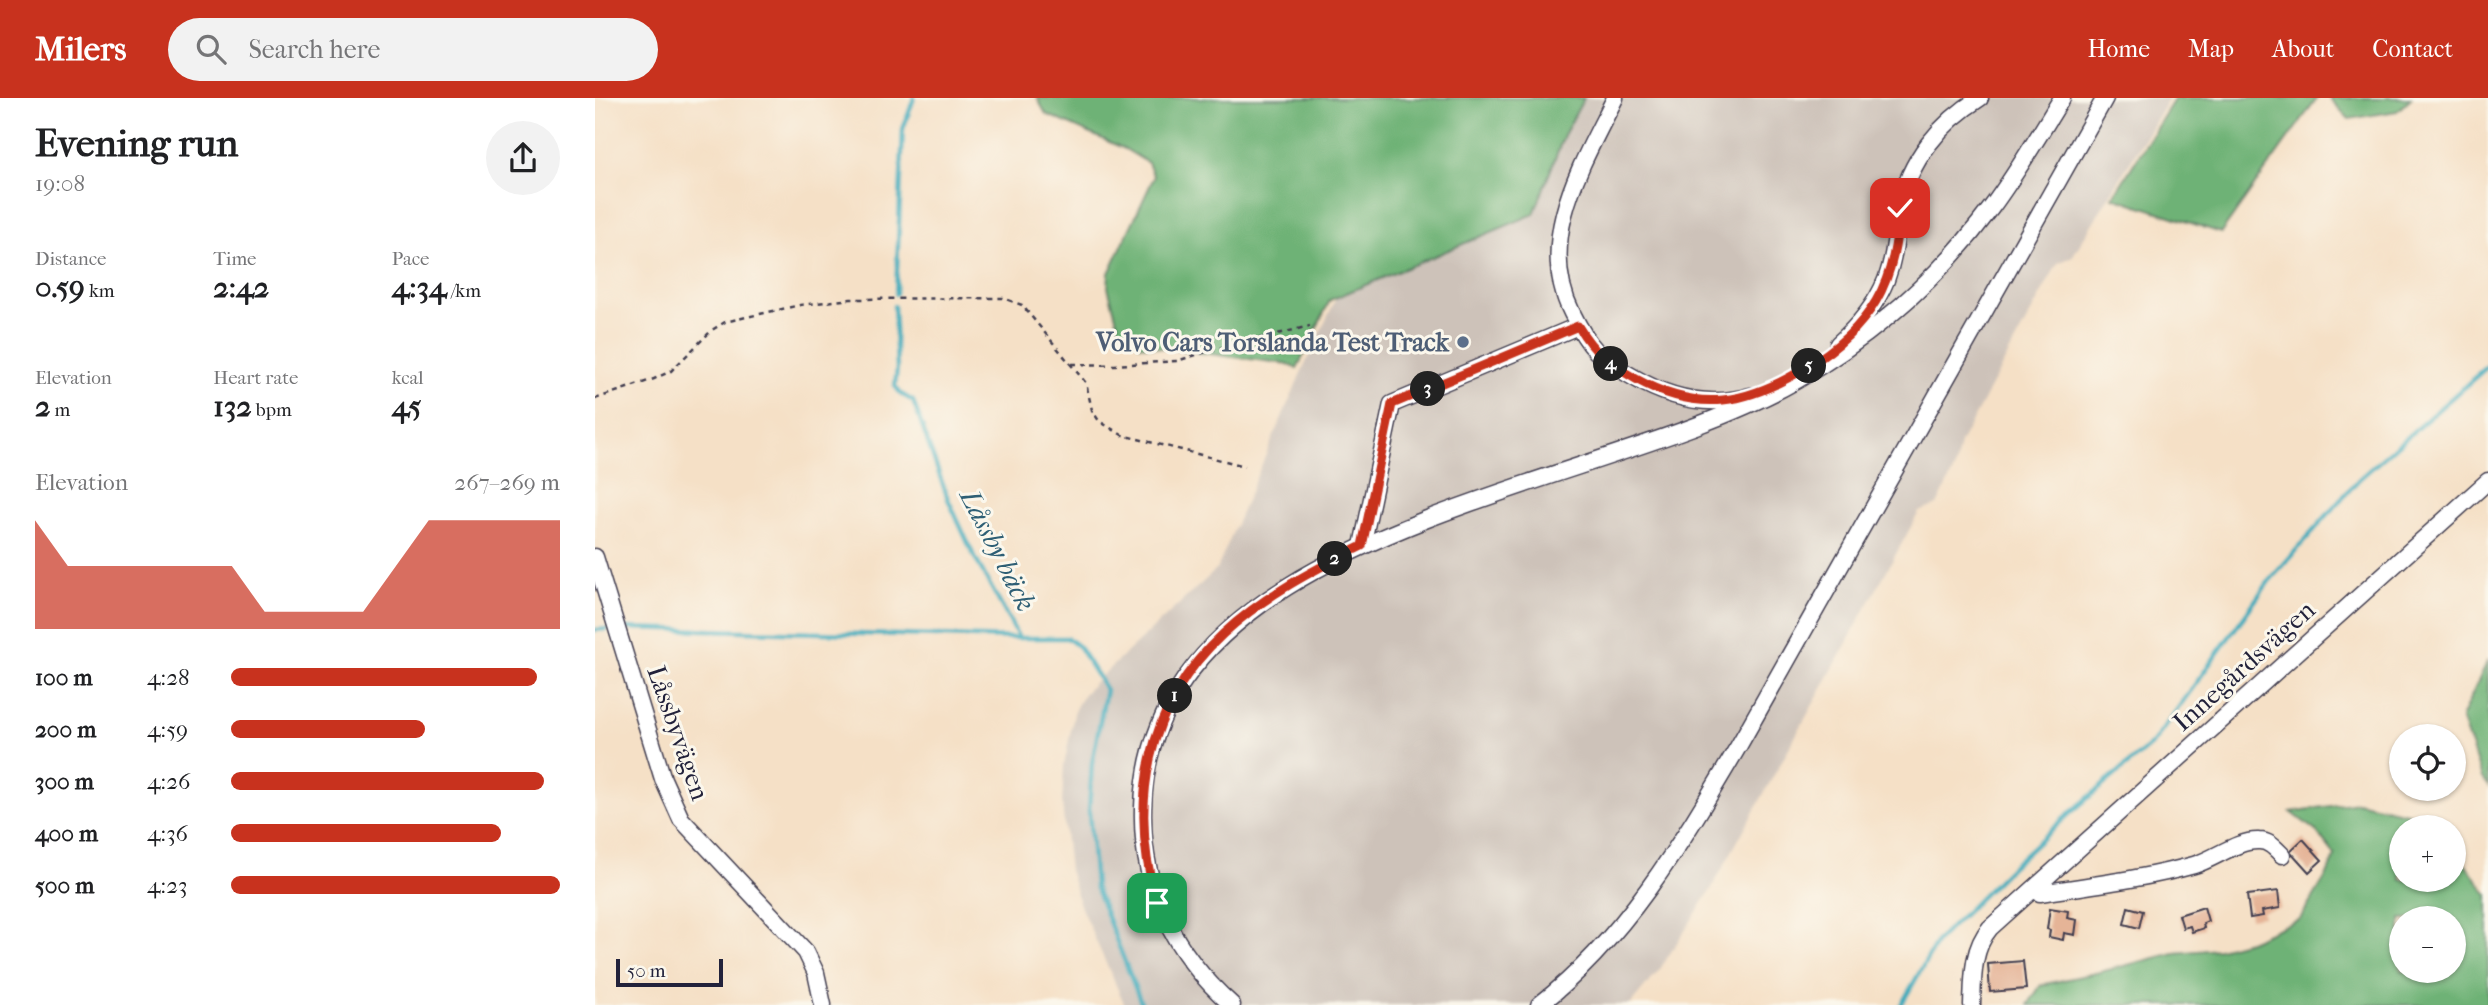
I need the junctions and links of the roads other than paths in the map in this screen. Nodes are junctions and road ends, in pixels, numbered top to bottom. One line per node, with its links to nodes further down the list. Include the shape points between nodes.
1 (1615, 98): 5 (street, via 1575,178 1562,219 1559,277)
2 (1980, 98): 6 (street, via 1960,110 1920,155 1904,192 1892,262 1875,302 1824,356 1764,391 1715,402 1663,392)
3 (2062, 98): 7 (street, via 1992,207 1924,286 1841,352)
4 (2105, 98): 15 (street, via 1698,815 1605,942)
5 (1578, 326): 6 (street); 9 (street, via 1392,404)
6 (1601, 358): 7 (street, via 1637,388 1669,402 1713,409)
7 (1750, 404): 9 (street)
8 (2488, 481): 12 (street, Innegårdsvägen)
9 (1362, 546): 14 (street, via 1282,589 1221,635 1186,678 1153,747 1142,825 1157,903 1181,949)
10 (595, 557): 13 (street, Låssbyvägen, via 675,808 806,952)
11 (2282, 855): 12 (street, via 2263,841 2249,842 2166,872 2040,893)
12 (2034, 889): 16 (street, Innegårdsvägen, via 1983,936 1974,967)
13 (823, 1005)
14 (1232, 1005)
15 (1539, 1005)
16 (1972, 1005)

